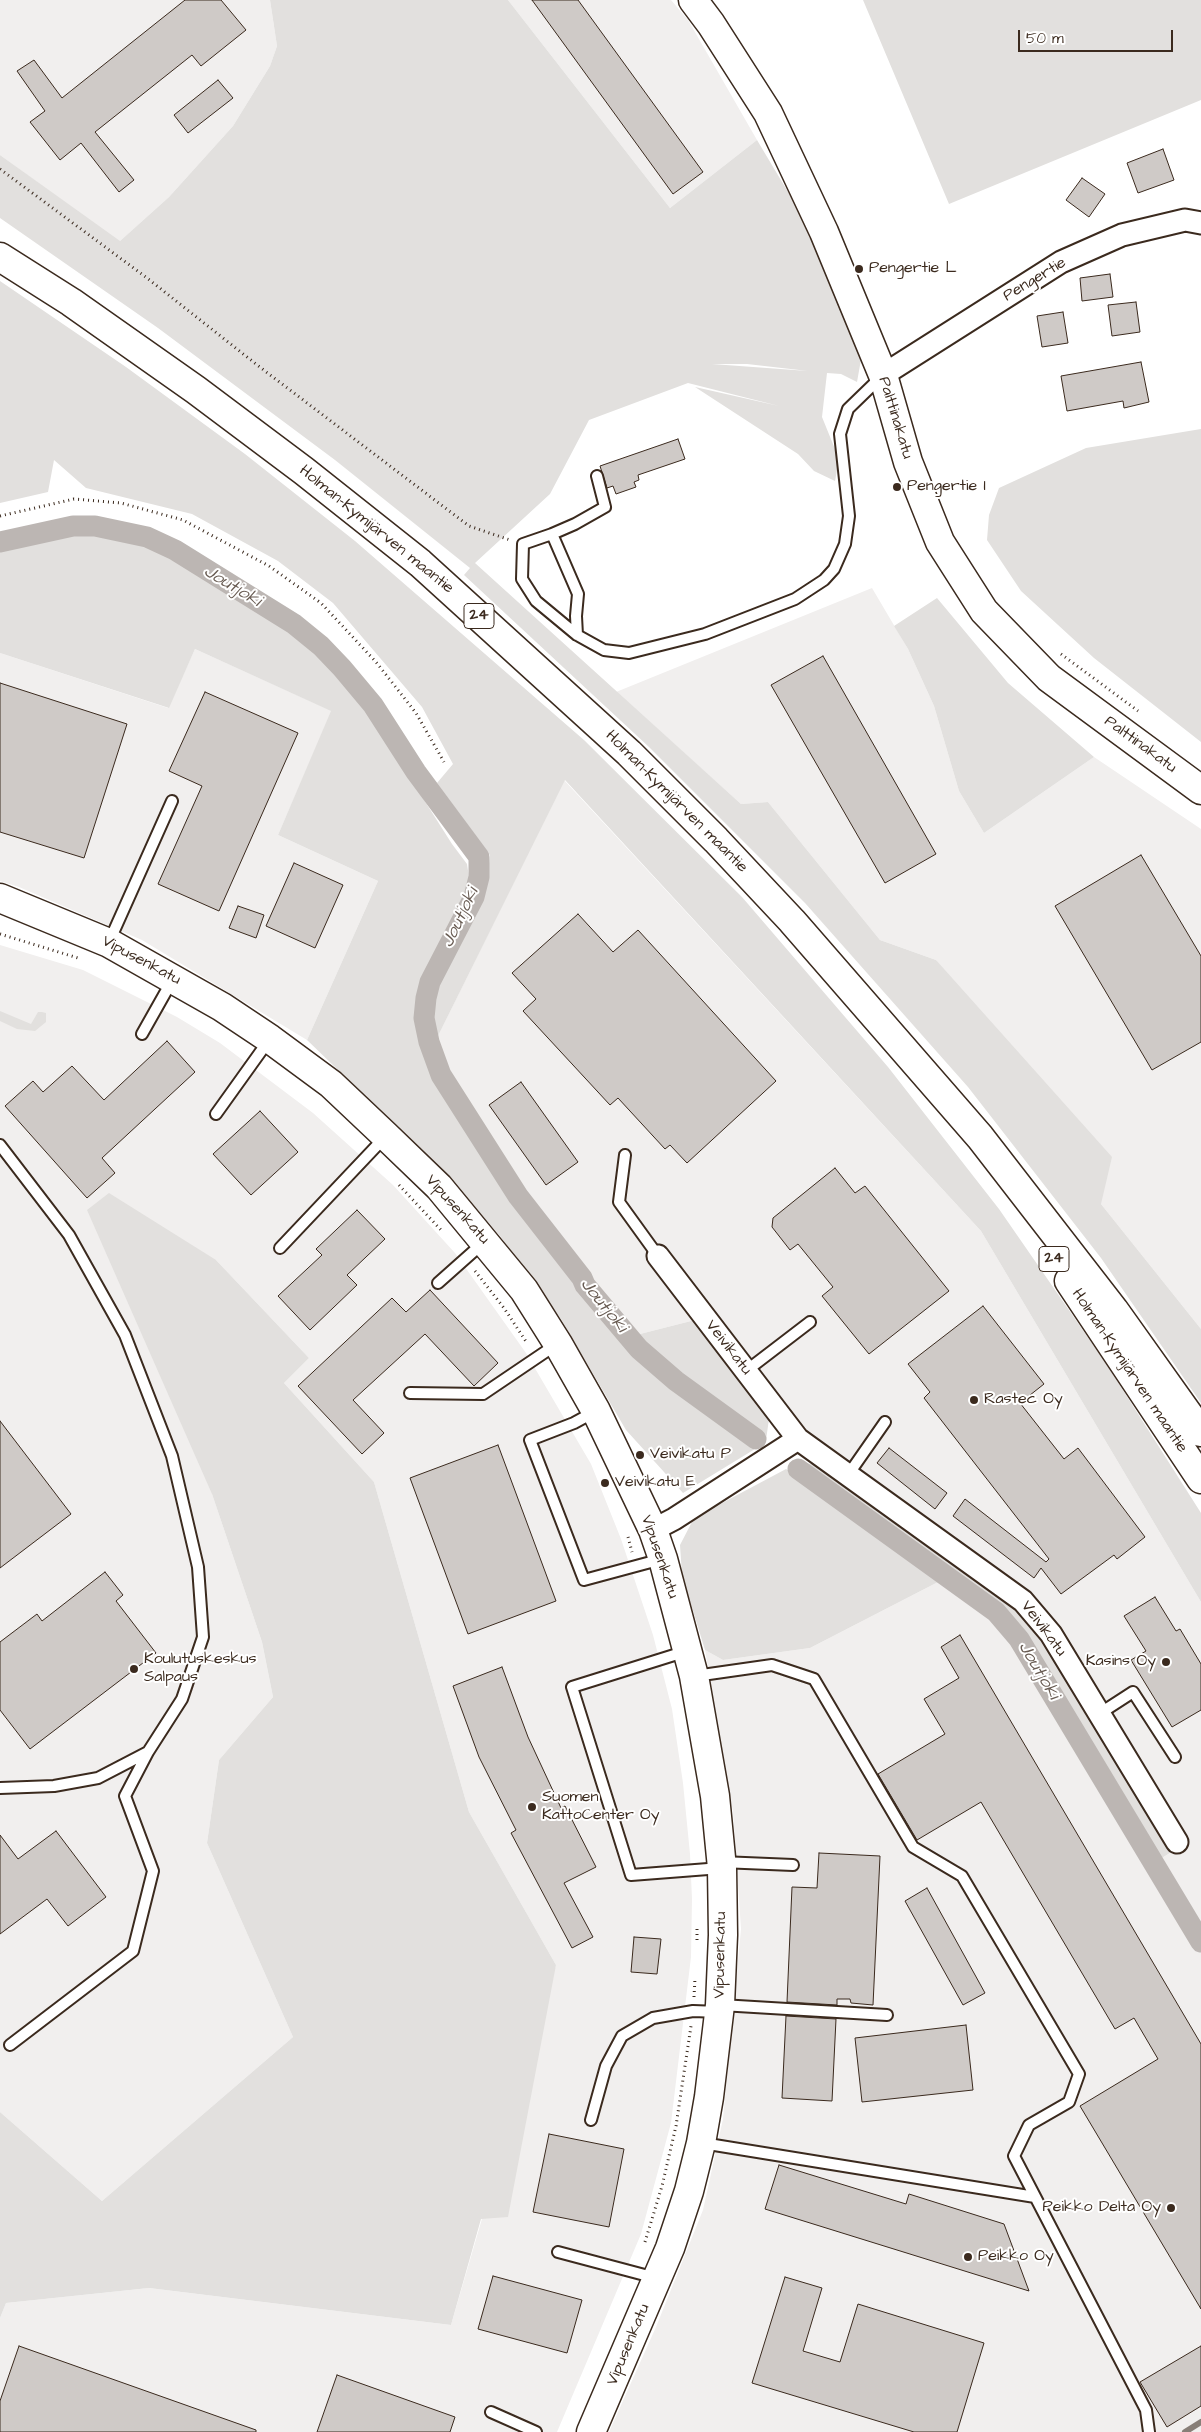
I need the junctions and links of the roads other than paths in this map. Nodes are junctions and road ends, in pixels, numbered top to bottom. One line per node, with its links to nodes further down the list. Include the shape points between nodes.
1 (693, 0): 4 (main road, Palttinakatu, via 768,113 824,232)
2 (1201, 223): 4 (street, Pengertie, via 1186,220 1122,235 1060,262)
3 (0, 257): 15 (main road, Holman–Kymijärven maantie / 24, via 71,302 196,390 420,563 622,747 709,834 792,921)
4 (883, 375): 7 (lane, via 848,409 840,434 849,516 845,544 834,569 824,580 795,599 706,634 651,649 629,653 604,650); 8 (main road, Palttinakatu, via 908,462 940,542 984,610 1049,678)
5 (596, 476): 6 (lane, via 605,507)
6 (552, 534): 7 (lane, via 578,594); 7 (lane, via 523,544 522,579 536,601)
7 (577, 635)
8 (1201, 790)
9 (172, 801): 11 (lane)
10 (0, 898): 11 (main road, Vipusenkatu)
11 (109, 943): 12 (main road, Vipusenkatu)
12 (174, 978): 13 (lane); 14 (main road, Vipusenkatu)
13 (142, 1034)
14 (270, 1039): 16 (lane); 17 (main road, Vipusenkatu, via 331,1084)
15 (900, 1044): 30 (main road, Holman–Kymijärven maantie / 24, via 1043,1217 1169,1384); 33 (main road, Holman–Kymijärven maantie / 24, via 1105,1333)
16 (216, 1114)
17 (386, 1136): 20 (main road, Vipusenkatu, via 439,1187); 21 (lane)
18 (0, 1145): 38 (lane, via 69,1235 125,1335 172,1456 198,1567 203,1637 182,1699)
19 (625, 1155): 22 (lane, via 618,1202)
20 (485, 1241): 23 (lane); 25 (main road, Vipusenkatu, via 524,1290)
21 (280, 1248)
22 (658, 1256): 26 (street, Veivikatu)
23 (438, 1283)
24 (810, 1322): 26 (lane)
25 (547, 1351): 27 (lane, via 482,1394); 28 (main road, Vipusenkatu)
26 (746, 1371): 31 (street, Veivikatu)
27 (410, 1393)
28 (596, 1411): 34 (main road, Vipusenkatu); 35 (lane, via 530,1440 584,1580)
29 (885, 1422): 32 (lane)
30 (1201, 1432)
31 (798, 1439): 32 (street, Veivikatu); 34 (street)
32 (848, 1475): 37 (street, Veivikatu, via 1023,1601 1051,1634)
33 (1201, 1479)
34 (653, 1530): 35 (main road, Vipusenkatu)
35 (663, 1559): 36 (main road, Vipusenkatu)
36 (691, 1664): 42 (main road, Vipusenkatu, via 715,1796); 42 (lane, via 572,1687 631,1875); 49 (lane, via 772,1665 814,1679 913,1847 962,1876 1079,2074 1069,2102 1029,2125 1014,2156)
37 (1100, 1714): 39 (lane, via 1133,1692); 41 (street, Veivikatu)
38 (148, 1752): 40 (lane, via 98,1778 54,1786); 46 (lane, via 125,1796 153,1871 133,1951)
39 (1175, 1757)
40 (0, 1788)
41 (1178, 1842)
42 (721, 1865): 43 (lane); 44 (main road, Vipusenkatu)
43 (793, 1865)
44 (720, 2009): 45 (lane); 47 (lane, via 653,2018 622,2036 606,2066); 48 (main road, Vipusenkatu)
45 (887, 2015)
46 (10, 2045)
47 (592, 2120)
48 (701, 2143): 49 (lane); 51 (main road, Vipusenkatu, via 670,2248)
49 (1035, 2197): 55 (lane, via 1146,2410)
50 (558, 2252): 51 (lane)
51 (645, 2276): 54 (main road, Vipusenkatu)
52 (491, 2412): 53 (lane)
53 (536, 2432)
54 (591, 2432)
55 (1149, 2432)

